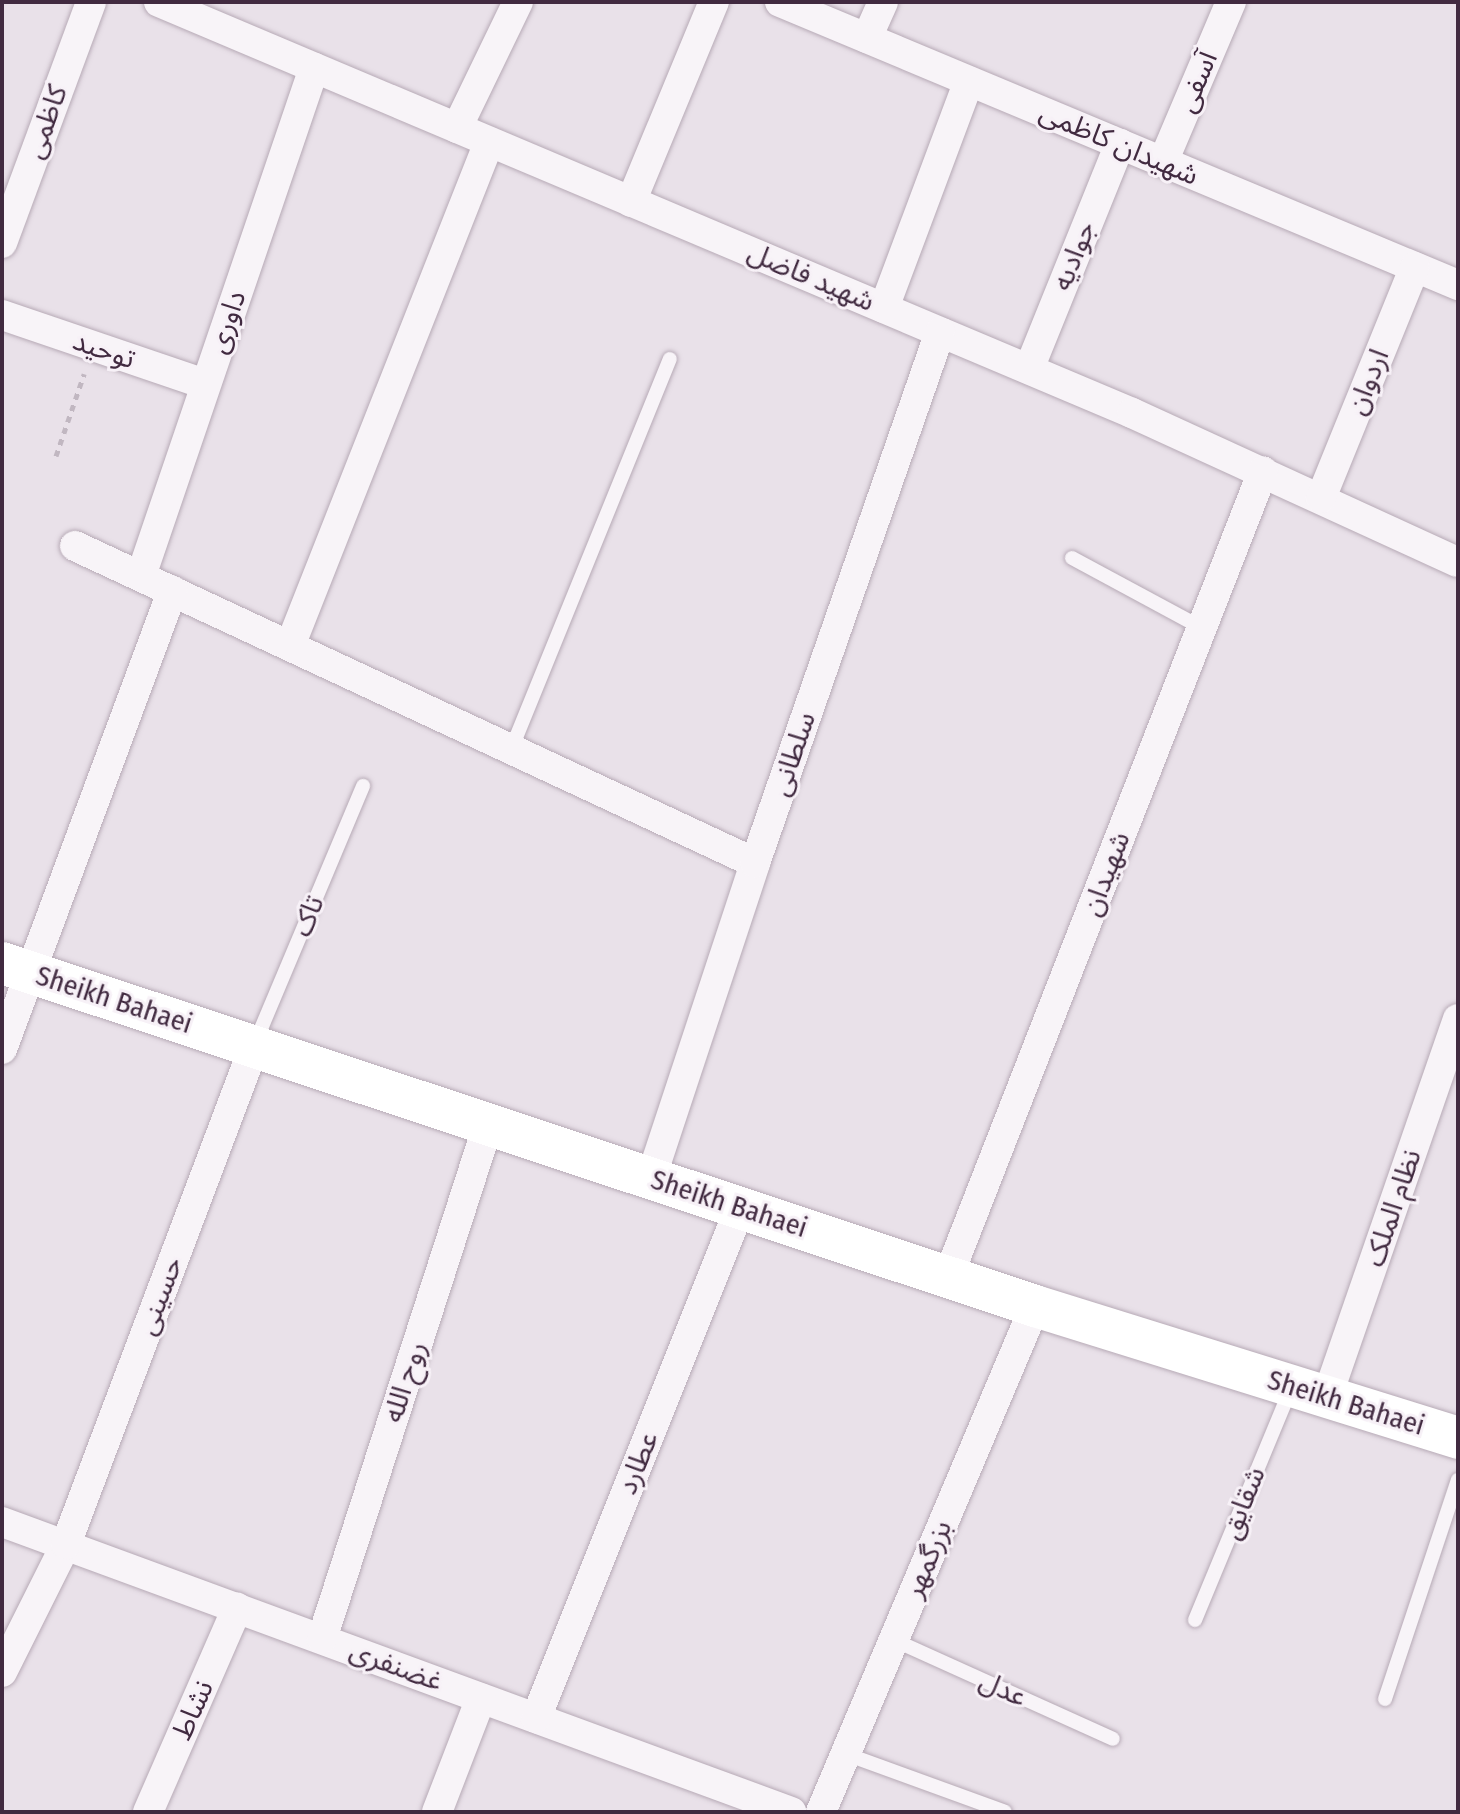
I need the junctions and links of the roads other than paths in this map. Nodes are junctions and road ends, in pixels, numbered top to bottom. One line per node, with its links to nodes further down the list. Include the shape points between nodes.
1 (91, 2): 16 (street, کاظمی)
2 (159, 2): 9 (street, شهید فاضل)
3 (518, 2): 11 (street)
4 (714, 2): 15 (street)
5 (780, 2): 8 (street, شهیدان کاظمی)
6 (883, 2): 8 (street)
7 (1231, 2): 14 (street, آسفی)
8 (867, 38): 10 (street, شهیدان کاظمی)
9 (314, 68): 11 (street, شهید فاضل); 24 (street, داوری)
10 (969, 81): 13 (street, شهیدان کاظمی); 19 (street)
11 (457, 128): 12 (street, شهید فاضل)
12 (489, 142): 15 (street, شهید فاضل); 33 (street)
13 (1120, 144): 14 (street, شهیدان کاظمی); 23 (street, جوادیه)
14 (1163, 162): 17 (street, شهیدان کاظمی)
15 (631, 202): 19 (street, شهید فاضل)
16 (2, 243)
17 (1415, 267): 18 (street, شهیدان کاظمی); 26 (street, اردوان)
18 (1458, 285)
19 (884, 308): 21 (street, شهید فاضل)
20 (2, 315): 24 (street, توحید)
21 (940, 332): 23 (street, شهید فاضل); 36 (street, سلطانی)
22 (670, 359): 34 (lane)
23 (1029, 369): 25 (street, شهید فاضل)
24 (205, 384): 30 (street, داوری)
25 (1263, 471): 26 (street, شهید فاضل); 32 (street, شهیدان)
26 (1321, 498): 29 (street, شهید فاضل)
27 (75, 546): 30 (street)
28 (1072, 558): 32 (lane)
29 (1458, 562)
30 (141, 576): 31 (street)
31 (172, 591): 33 (street); 37 (street)
32 (1202, 628): 44 (street, شهیدان)
33 (290, 646): 34 (street)
34 (511, 750): 36 (street)
35 (363, 786): 39 (lane, تاک)
36 (755, 863): 42 (street, سلطانی)
37 (16, 968): 39 (main road, Sheikh Bahaei); 40 (street)
38 (1458, 1019): 46 (street, نظام الملک)
39 (254, 1047): 41 (main road, Sheikh Bahaei); 50 (street, حسینی)
40 (2, 1049)
41 (488, 1125): 42 (main road, Sheikh Bahaei); 53 (street, روح الله)
42 (651, 1178): 43 (main road, Sheikh Bahaei)
43 (740, 1208): 44 (main road, Sheikh Bahaei); 58 (street, عطارد)
44 (948, 1277): 45 (main road, Sheikh Bahaei)
45 (1035, 1306): 46 (main road, Sheikh Bahaei); 54 (street, بزرگمهر)
46 (1309, 1392): 47 (main road, Sheikh Bahaei); 52 (lane, شقایق)
47 (1458, 1438)
48 (1458, 1480): 57 (lane)
49 (2, 1522): 50 (street, غضنفری)
50 (66, 1544): 51 (street, غضنفری); 55 (street, حسینی)
51 (237, 1608): 53 (street, غضنفری); 61 (street, نشاط)
52 (1195, 1620)
53 (322, 1639): 56 (street, غضنفری)
54 (894, 1640): 59 (lane, عدل); 60 (street, بزرگمهر)
55 (2, 1672)
56 (481, 1698): 58 (street, غضنفری); 62 (street)
57 (1385, 1699)
58 (536, 1718): 63 (street, غضنفری)
59 (1113, 1739)
60 (846, 1754): 64 (street, بزرگمهر); 65 (lane)
61 (148, 1812)
62 (437, 1812)
63 (791, 1812)
64 (821, 1812)
65 (1005, 1812)

